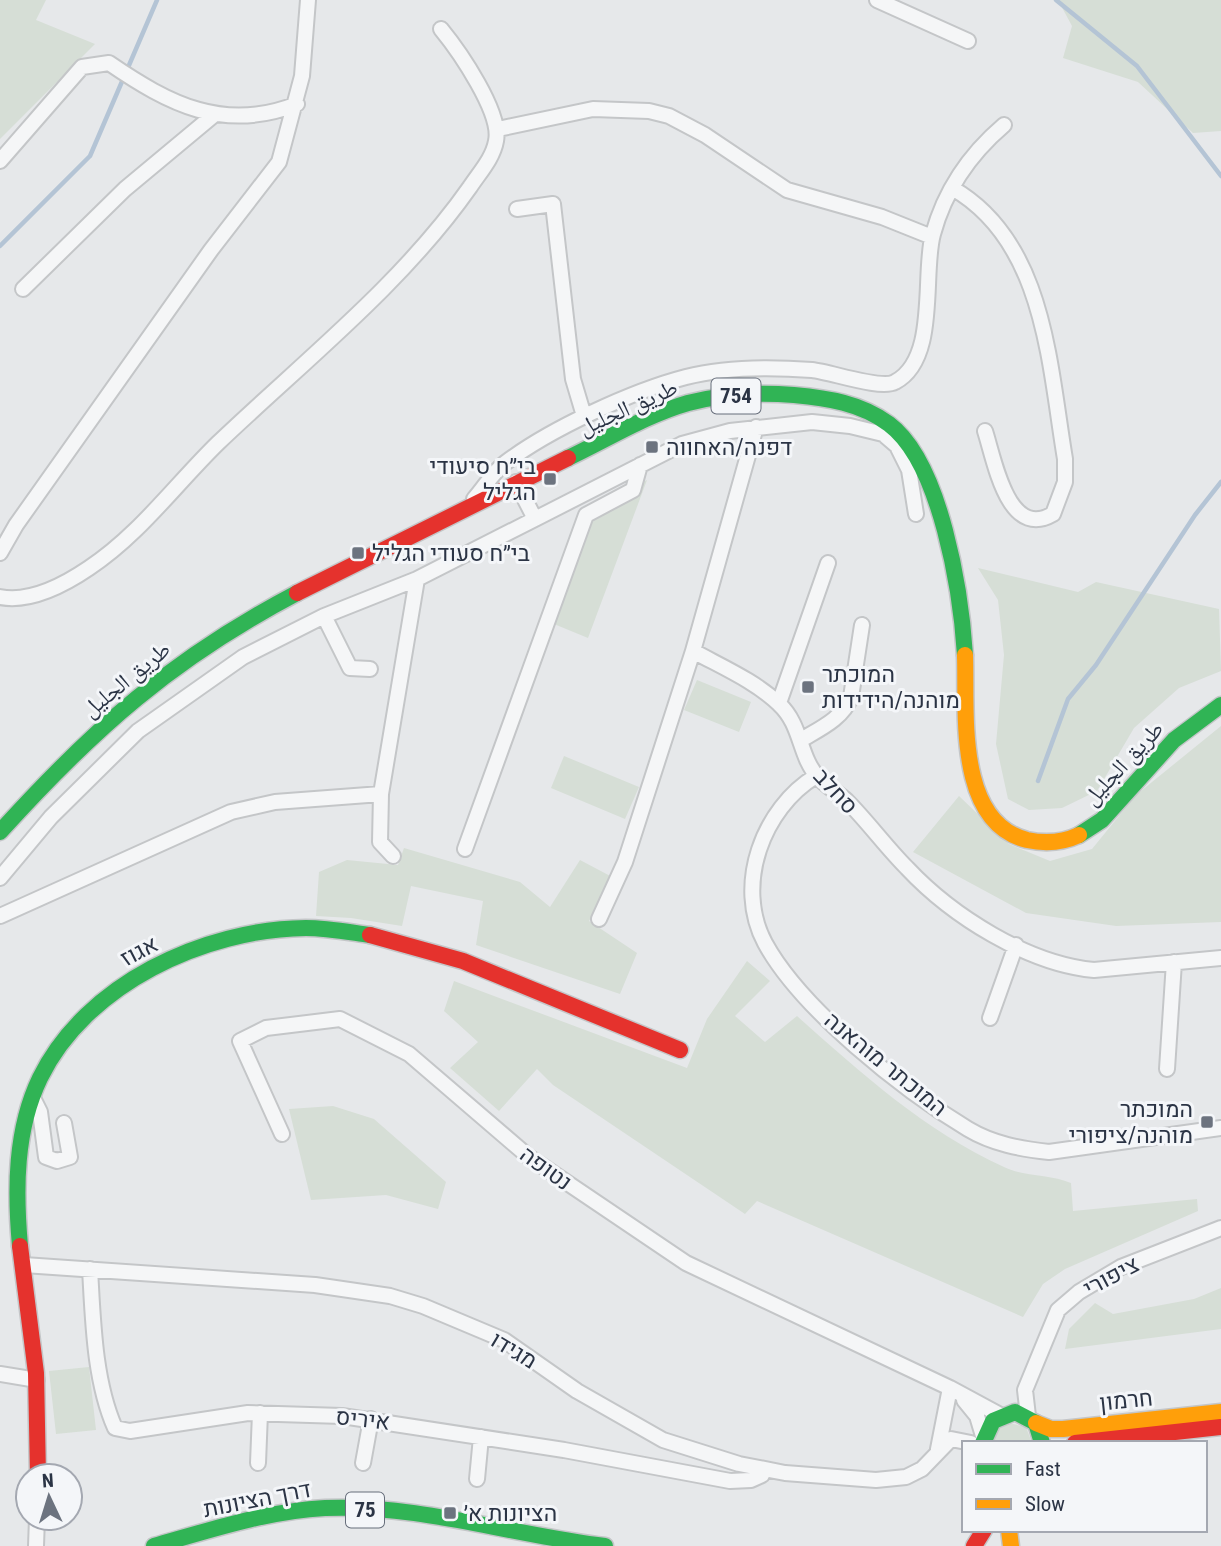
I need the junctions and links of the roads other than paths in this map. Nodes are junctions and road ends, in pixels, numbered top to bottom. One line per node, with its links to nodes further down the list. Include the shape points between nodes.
1 (308, 0): 5 (street)
2 (877, 0): 4 (street)
3 (442, 29): 8 (street, via 468,64)
4 (968, 41)
5 (297, 104): 6 (street, via 251,118); 22 (street, via 269,177 211,250)
6 (215, 114): 9 (street, via 154,94 109,63 82,67); 13 (street, via 125,189)
7 (1004, 125): 10 (street, via 981,145)
8 (498, 129): 12 (street, via 593,109 649,111 705,135 787,190 882,216); 25 (street, via 491,158 449,217 399,272 215,446 152,514 91,567 61,586 31,595)
9 (0, 161)
10 (952, 188): 12 (street); 16 (street, via 1003,233 1031,286 1065,459 1065,482 1053,514 1041,521 1028,520 1015,511)
11 (517, 209): 14 (street, via 553,204 573,379)
12 (932, 237): 14 (street, via 929,296 919,349 903,377 893,384 811,370 712,372 685,377)
13 (23, 289)
14 (584, 416): 19 (street, via 503,465)
15 (756, 427): 17 (street, via 682,444); 20 (street, via 812,422 883,434 897,446 909,470); 28 (street)
16 (985, 431)
17 (640, 465): 21 (street); 36 (street, via 634,490 586,515)
18 (516, 482): 19 (main road, طريق الجليل / 754); 21 (street); 31 (main road, طريق الجليل / 754, via 702,400 795,395 849,403 883,419 909,444 944,521 964,638 971,768 985,807 1004,830 1027,840 1052,844 1081,837 1116,809 1192,722)
19 (465, 508): 35 (main road, طريق الجليل / 754, via 235,626 160,677 110,717)
20 (916, 514)
21 (535, 519): 24 (street)
22 (0, 553)
23 (828, 563): 30 (street)
24 (417, 579): 26 (street); 34 (street)
25 (0, 597)
26 (324, 616): 29 (street, via 350,668); 38 (street, via 243,657 138,731 51,817)
27 (862, 625): 32 (street, via 847,708)
28 (693, 651): 30 (street, סחלב, via 763,690); 40 (street, via 625,862)
29 (370, 669)
30 (779, 704): 32 (street, סחלב, via 797,726)
31 (1221, 705)
32 (801, 740): 33 (street, סחלב)
33 (816, 776): 41 (street, סחלב, via 846,801 939,899); 49 (street, המוכתר מוהאנה, via 797,787 774,815 758,850 752,880 755,914 765,943 803,994 849,1039 969,1129 1022,1149 1049,1152)
34 (381, 794): 37 (street, via 380,842); 39 (street, via 275,802 231,812)
35 (0, 832)
36 (465, 849)
37 (393, 856)
38 (0, 878)
39 (0, 916)
40 (599, 919)
41 (1016, 945): 43 (street, סחלב, via 1041,958 1094,970); 44 (street)
42 (1221, 958): 43 (street, סחלב)
43 (1174, 962): 46 (street)
44 (990, 1018)
45 (680, 1050): 47 (main road, אגוז, via 429,951 361,933 280,931 218,943 131,979 88,1009 58,1044)
46 (1167, 1069)
47 (32, 1096): 48 (street, via 40,1112 46,1157 57,1161 69,1157); 52 (main road, אגוז, via 19,1152)
48 (64, 1122)
49 (1221, 1128)
50 (282, 1134): 57 (street, נטופה, via 240,1041 266,1028 340,1019 409,1054 529,1157 686,1263)
51 (1221, 1228): 54 (street, ציפורי, via 1121,1268 1079,1292 1058,1310)
52 (24, 1265): 53 (street, מגידו); 56 (main road, אגוז)
53 (90, 1269): 59 (street, איריס, via 94,1332 115,1428 130,1431); 72 (street, מגידו, via 315,1285 390,1296 503,1340 577,1391 663,1440)
54 (1035, 1363): 60 (street, ציפורי); 62 (street, ציפורי, via 1025,1390)
55 (0, 1374): 56 (street)
56 (37, 1380): 69 (main road, אגוז)
57 (950, 1388): 60 (street, נטופה); 65 (street, נטופה, via 977,1416); 68 (street)
58 (1221, 1412): 62 (main road, חרמון, via 1063,1429)
59 (260, 1413): 61 (street, איריס); 70 (street)
60 (1004, 1414): 62 (main road, חרמון); 65 (main road, via 992,1420)
61 (371, 1419): 64 (street, איריס); 71 (street)
62 (1032, 1420): 66 (main road)
63 (1221, 1427): 67 (main road, חרמון)
64 (481, 1437): 72 (street, איריס, via 730,1481 751,1480); 73 (street)
65 (979, 1440): 68 (street, מגידו, via 951,1439)
66 (1041, 1441)
67 (1093, 1441)
68 (938, 1450): 72 (street, מגידו, via 922,1469 906,1477 876,1480)
69 (38, 1462)
70 (258, 1463)
71 (363, 1463)
72 (764, 1469)
73 (477, 1479)
74 (582, 1545): 75 (main road, דרך הציונות / 75, via 398,1513 326,1508 256,1518); 76 (main road, דרך הציונות / 75)
75 (155, 1546)
76 (605, 1546)

